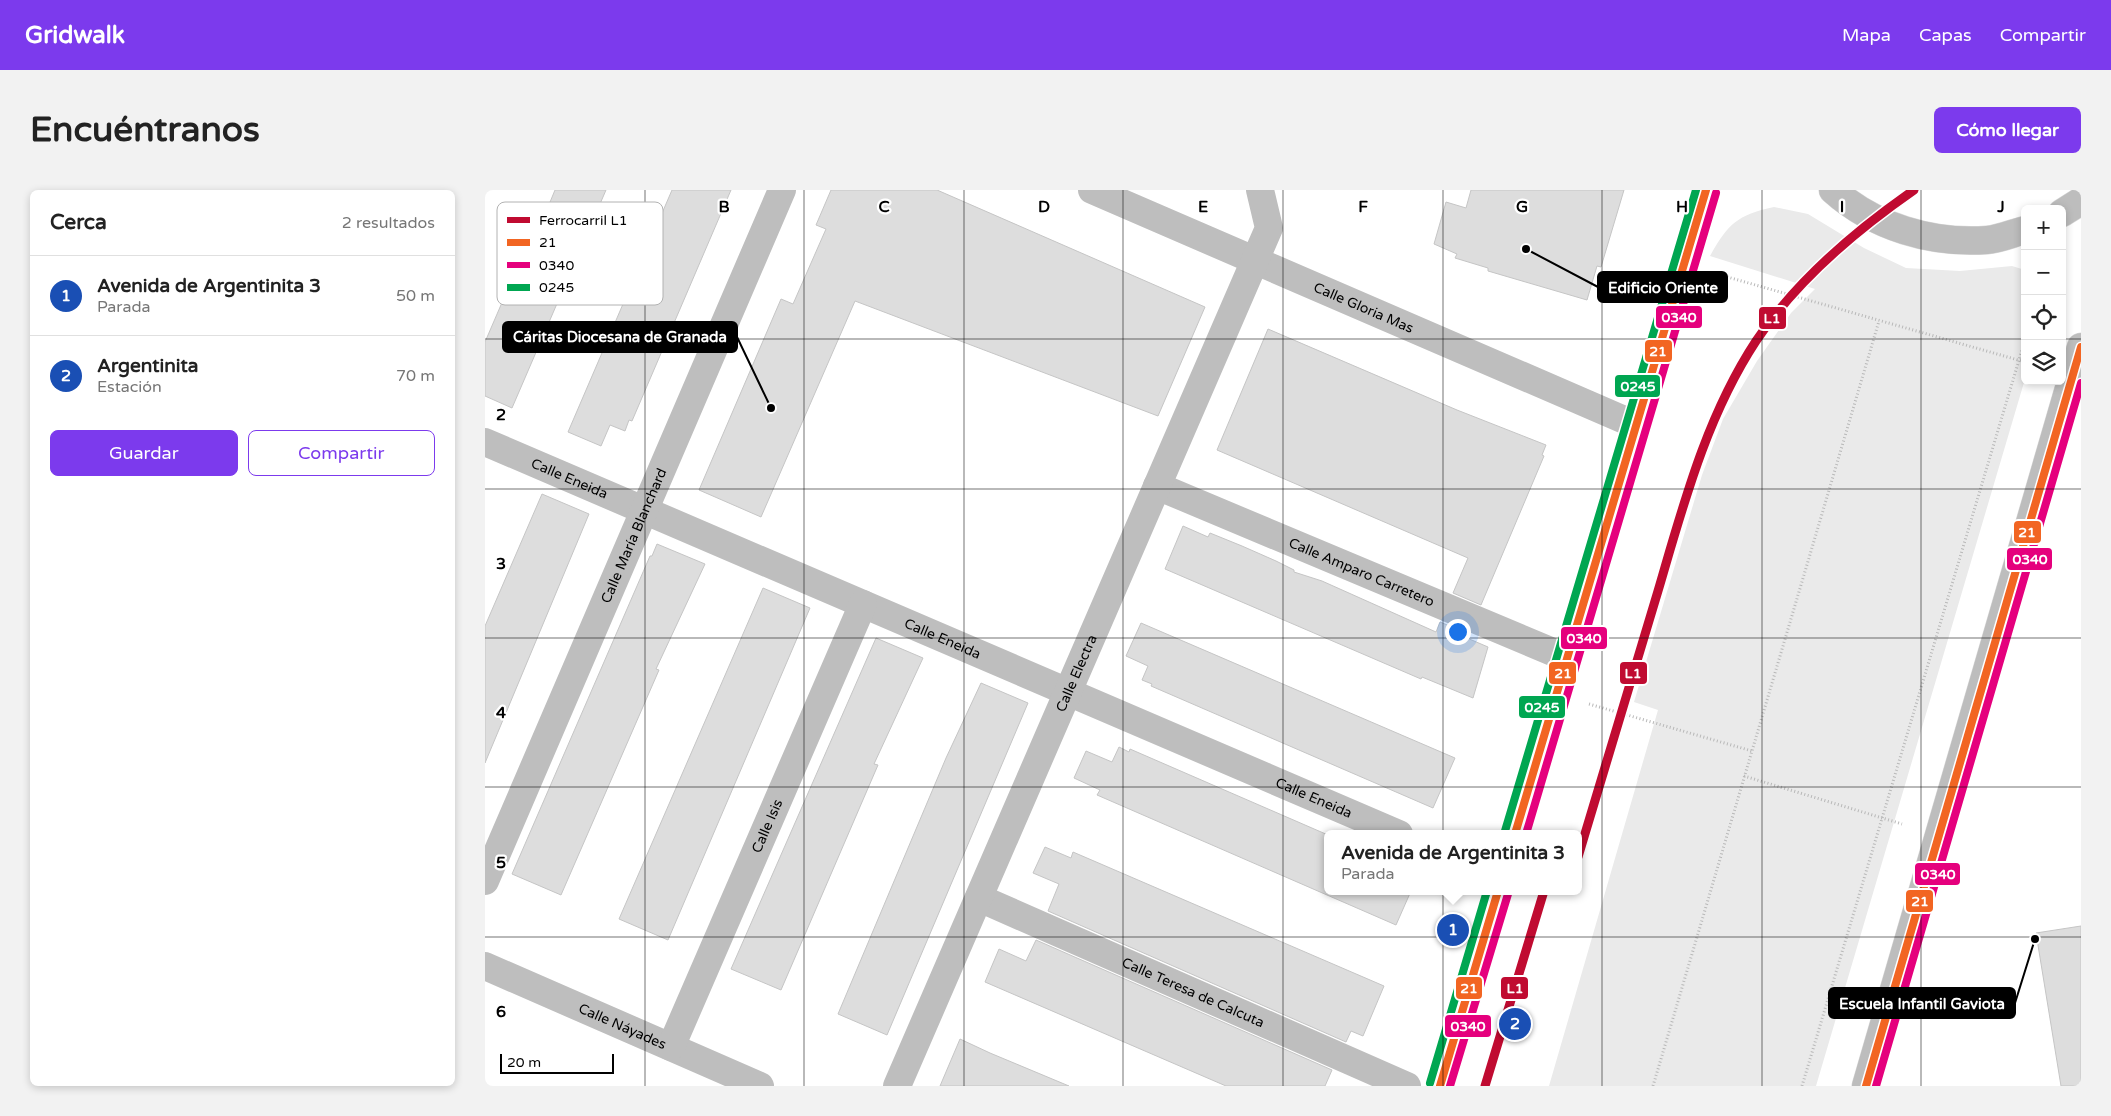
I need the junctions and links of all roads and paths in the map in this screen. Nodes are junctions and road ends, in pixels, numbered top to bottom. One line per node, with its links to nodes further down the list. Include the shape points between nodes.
1 (782, 190): 19 (street, Calle María Blanchard)
2 (1092, 190): 9 (street, Calle Gloria Mas)
3 (1260, 190): 9 (street, Calle Electra, via 1269,228)
4 (1707, 190): 16 (main road)
5 (1833, 190): 8 (main road, via 1872,218 1929,238 1989,240)
6 (2081, 201): 7 (main road)
7 (2066, 210)
8 (2021, 231)
9 (1255, 260): 16 (street, Calle Gloria Mas); 18 (street, Calle Electra)
10 (1710, 272): 11 (path)
11 (1879, 321): 14 (path); 24 (path)
12 (2081, 347): 41 (main road)
13 (2021, 350): 14 (path)
14 (2017, 360): 15 (path); 26 (path)
15 (2021, 361)
16 (1636, 425): 21 (main road)
17 (485, 442): 19 (street, Calle Eneida)
18 (1157, 486): 21 (street, Calle Amparo Carretero); 22 (street, Calle Electra)
19 (644, 510): 20 (street, Calle Eneida); 30 (street, Calle María Blanchard)
20 (863, 604): 22 (street, Calle Eneida); 34 (street, Calle Isis)
21 (1567, 658): 29 (main road)
22 (1068, 692): 28 (street, Calle Eneida); 32 (street, Calle Electra)
23 (1583, 702): 24 (path)
24 (1752, 751): 25 (path)
25 (1744, 776): 26 (path); 39 (path)
26 (1881, 817): 27 (path); 40 (path)
27 (1902, 824)
28 (1390, 830)
29 (1516, 830)
30 (485, 881)
31 (1497, 895): 38 (main road)
32 (979, 898): 36 (street, Calle Electra); 37 (street, Calle Teresa de Calcuta)
33 (485, 966): 34 (street, Calle Náyades)
34 (671, 1047): 35 (street, Calle Náyades)
35 (760, 1086)
36 (897, 1086)
37 (1407, 1086)
38 (1440, 1086)
39 (1653, 1086)
40 (1802, 1086)
41 (1866, 1086)

